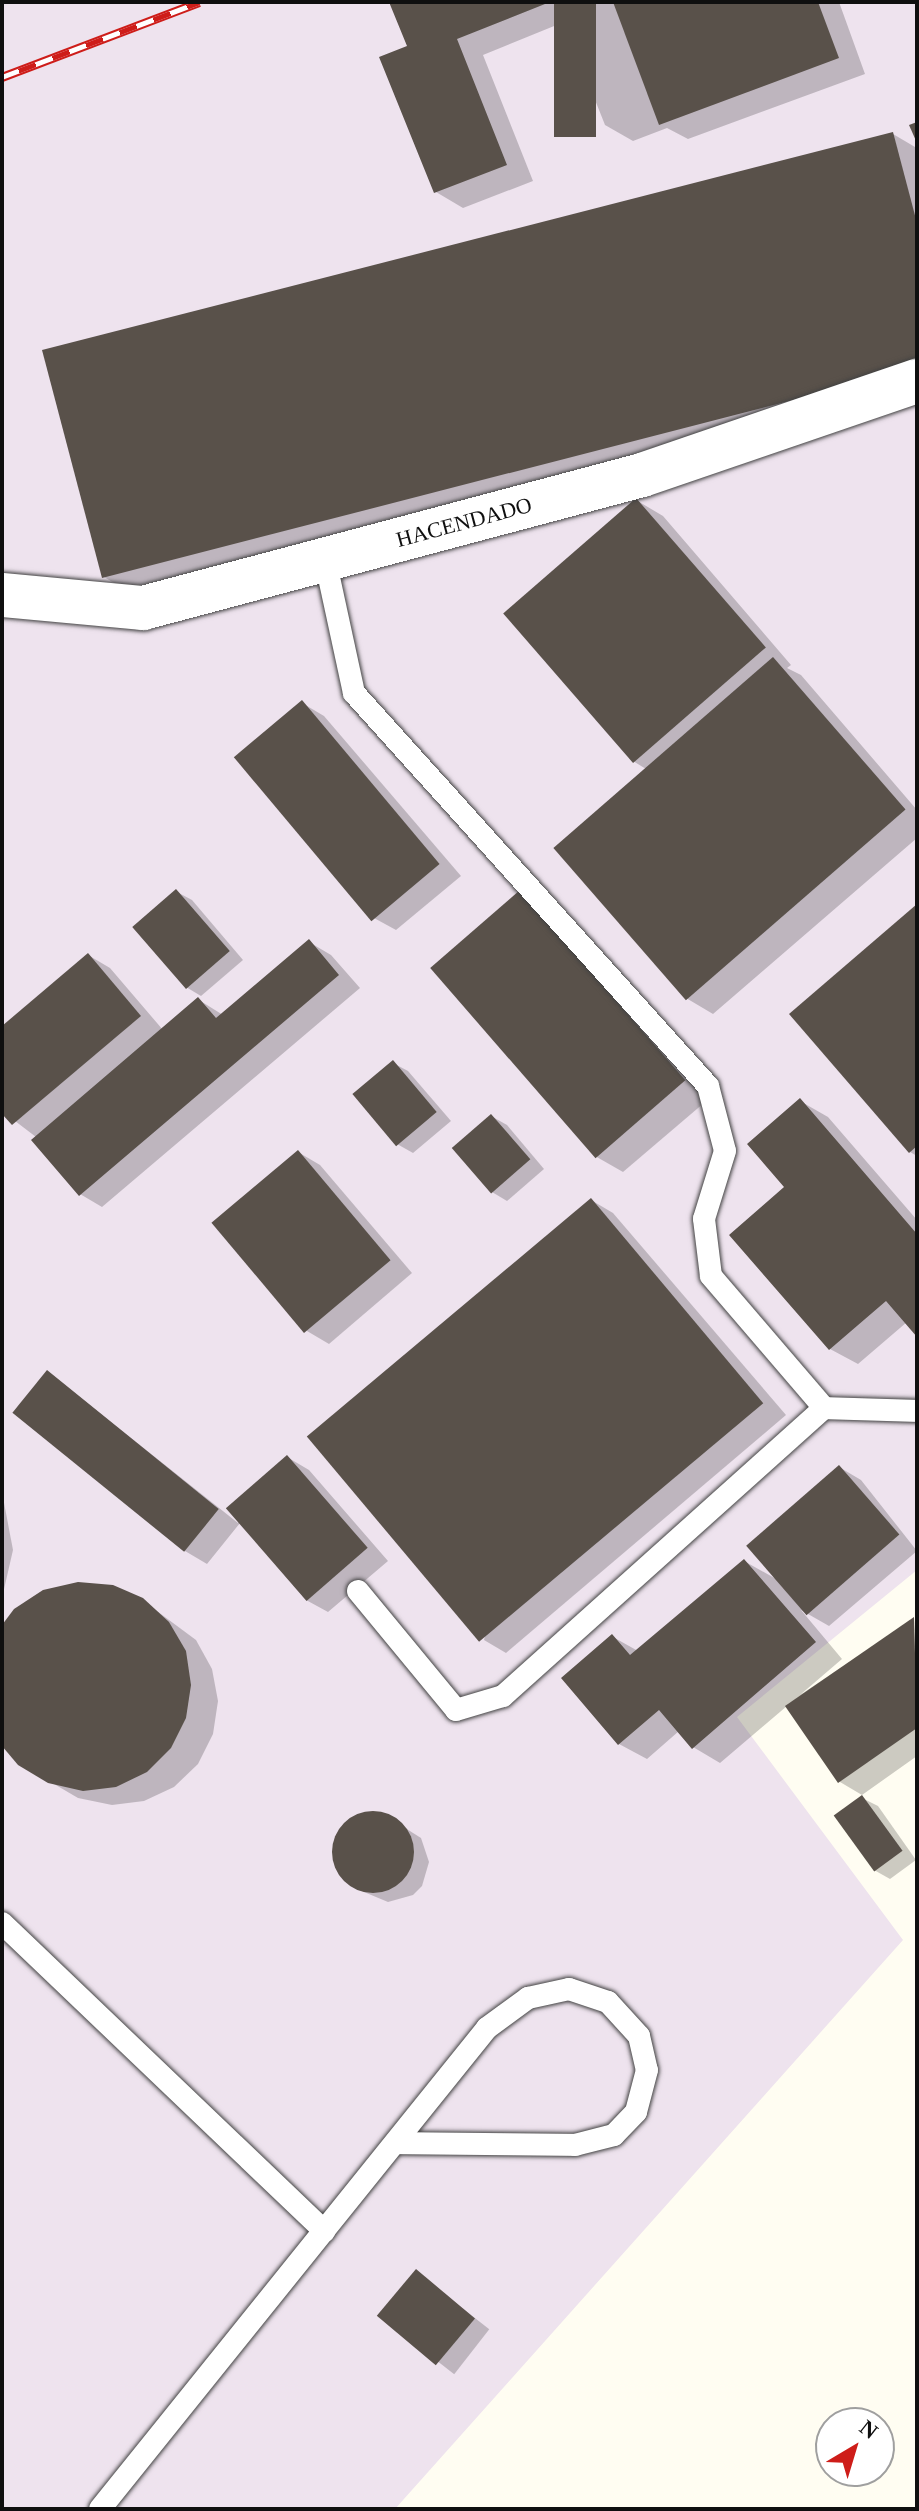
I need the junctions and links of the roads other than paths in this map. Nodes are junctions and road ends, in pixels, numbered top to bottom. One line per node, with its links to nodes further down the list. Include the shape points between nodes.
1 (917, 381): 2 (street, HACENDADO, via 642,475)
2 (325, 559): 3 (street, HACENDADO, via 143,608); 4 (lane, via 354,693 708,1086 725,1151 704,1219 711,1276)
3 (2, 595)
4 (824, 1408): 5 (lane); 6 (lane, via 503,1696 456,1710)
5 (917, 1411)
6 (358, 1591)
7 (2, 1923): 9 (lane)
8 (395, 2143): 8 (lane, via 487,2028 528,1998 569,1989 595,1997 608,2002 639,2036 647,2070 636,2112 614,2135 575,2145); 9 (lane)
9 (324, 2231): 10 (lane)
10 (100, 2509)

